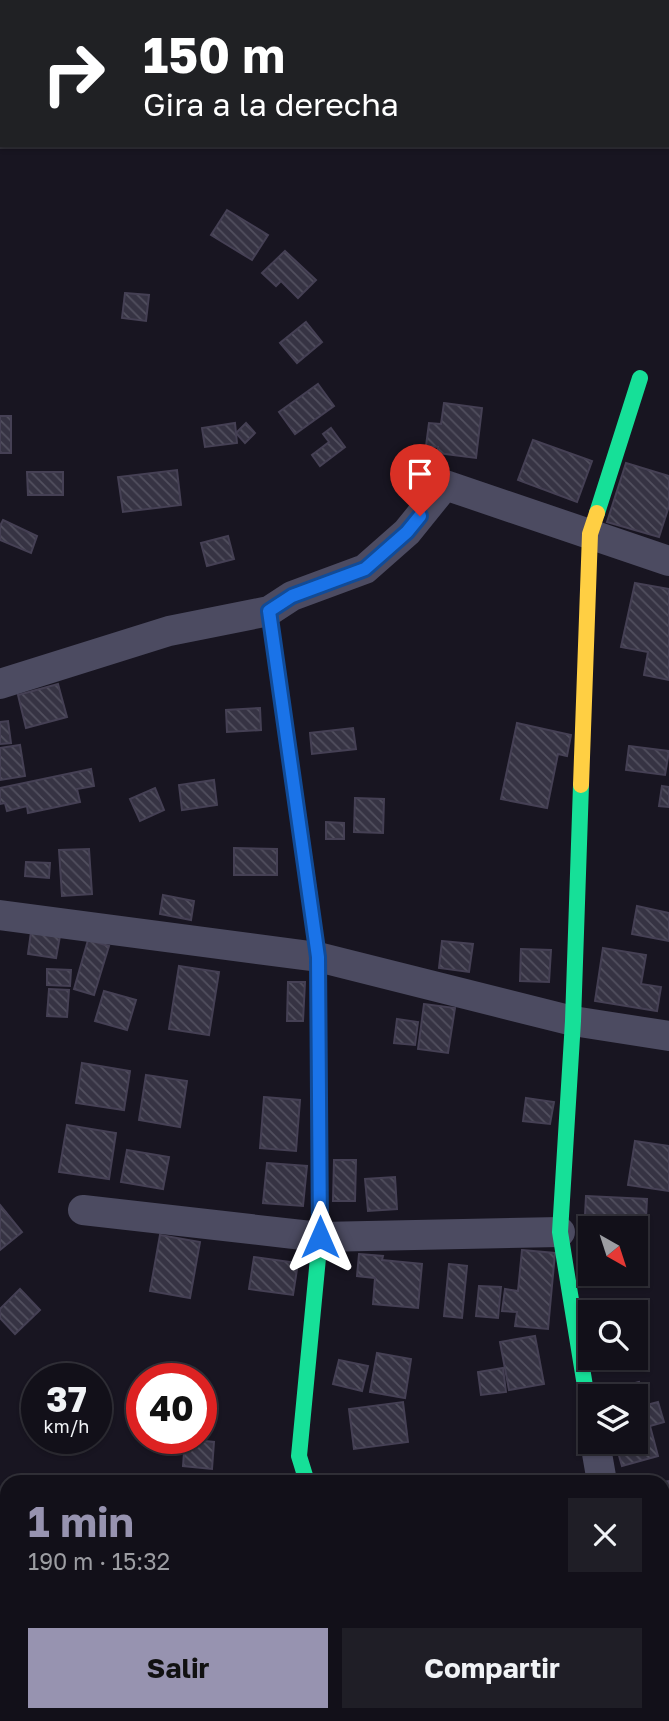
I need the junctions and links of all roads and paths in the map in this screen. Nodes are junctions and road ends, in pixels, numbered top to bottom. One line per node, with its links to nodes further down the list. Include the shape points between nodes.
1 (640, 378): 2 (street)
2 (590, 534): 3 (street); 4 (street, via 445,485 407,532 365,569 292,596); 8 (street)
3 (669, 561)
4 (269, 611): 5 (street, via 169,631); 7 (street)
5 (0, 684)
6 (0, 915): 7 (street)
7 (318, 957): 8 (street); 12 (street)
8 (573, 1021): 9 (street); 11 (street)
9 (669, 1036)
10 (83, 1210): 12 (street)
11 (560, 1232): 12 (street); 13 (street)
12 (320, 1237): 15 (street, via 299,1456)
13 (585, 1384)
14 (596, 1454): 16 (street)
15 (305, 1475)
16 (601, 1475)

